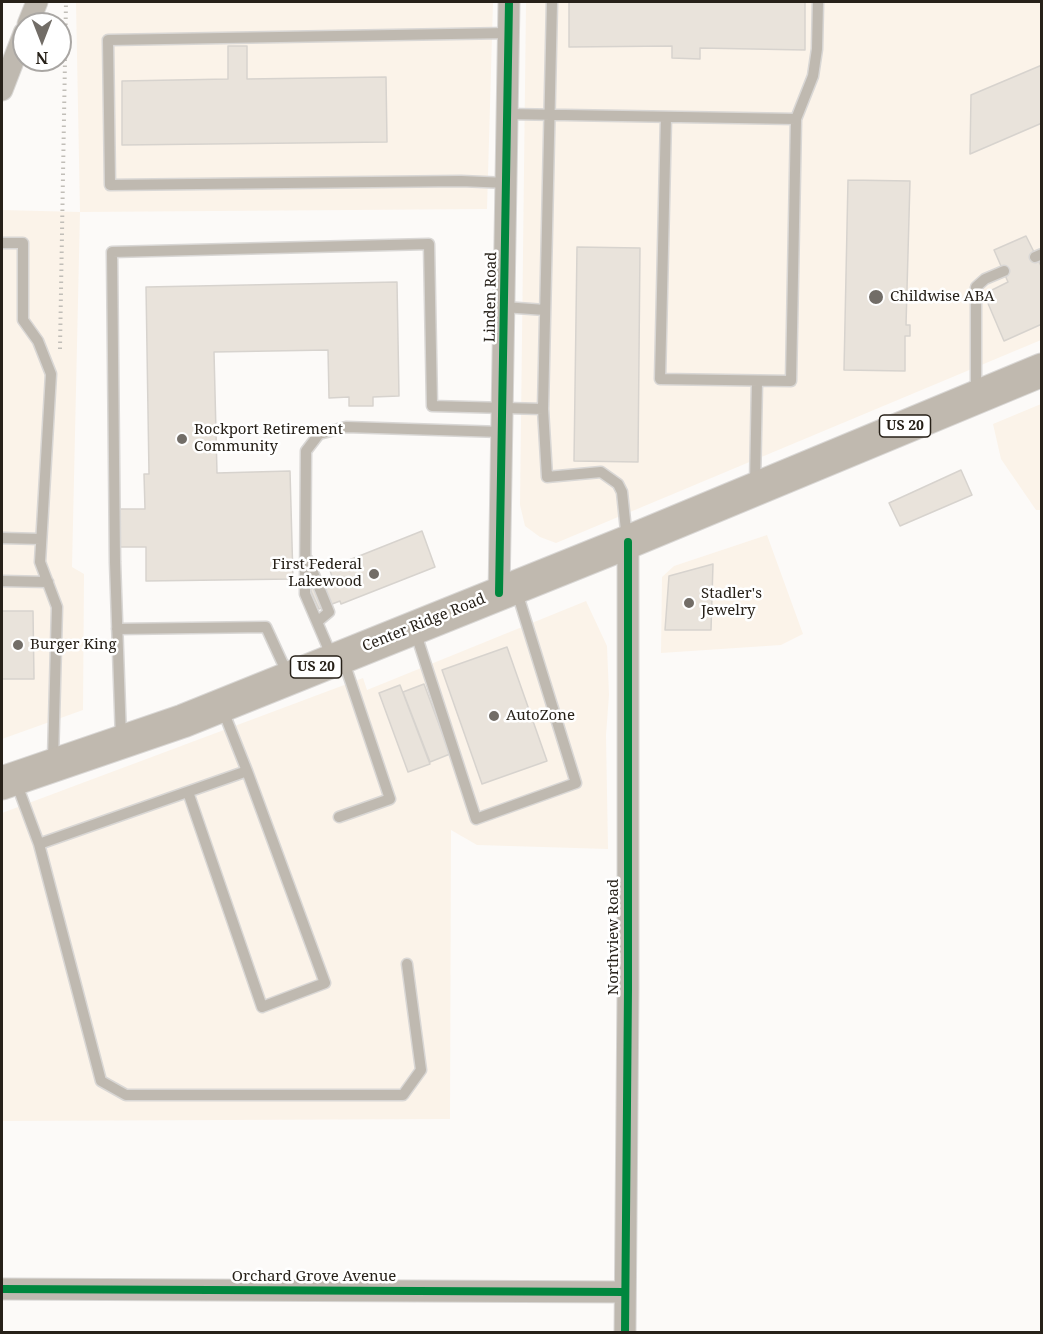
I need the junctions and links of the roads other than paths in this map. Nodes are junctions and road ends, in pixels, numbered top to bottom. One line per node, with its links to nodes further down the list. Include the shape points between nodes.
1 (509, 2): 4 (street, Linden Road)
2 (552, 2): 8 (lane)
3 (818, 2): 10 (lane, via 813,76)
4 (508, 33): 7 (street, Linden Road); 11 (lane, via 108,40 110,185)
5 (12, 64): 6 (street)
6 (2, 90)
7 (507, 114): 8 (lane); 11 (street, Linden Road)
8 (549, 115): 9 (lane); 15 (lane)
9 (666, 117): 10 (lane); 17 (lane, via 660,379)
10 (796, 119): 17 (lane, via 791,381)
11 (507, 183): 14 (street, Linden Road)
12 (2, 243): 24 (lane, via 22,243 22,320 38,341 51,374)
13 (1004, 271): 18 (lane, via 976,287)
14 (504, 307): 15 (lane); 19 (street, Linden Road)
15 (545, 310): 20 (lane)
16 (1041, 370): 18 (main road, Center Ridge Road / US 20)
17 (757, 381): 22 (lane)
18 (976, 397): 22 (main road, Center Ridge Road / US 20)
19 (502, 408): 20 (lane); 21 (street, Linden Road); 30 (lane, via 432,406 429,244 112,252)
20 (543, 409): 25 (lane, via 547,477 601,472 618,484)
21 (502, 432): 28 (street, Linden Road); 31 (lane, via 346,427 319,434 306,450 305,594)
22 (755, 489): 25 (main road, Center Ridge Road / US 20)
23 (2, 538): 24 (lane)
24 (41, 539): 27 (lane, via 40,562)
25 (628, 542): 28 (main road, Center Ridge Road / US 20); 43 (street, Northview Road)
26 (2, 581): 27 (lane)
27 (48, 582): 35 (lane, via 57,607)
28 (507, 589): 29 (main road, Center Ridge Road / US 20); 29 (lane, via 576,783 476,819)
29 (414, 627): 31 (main road, Center Ridge Road / US 20)
30 (117, 629): 32 (lane, via 266,627); 34 (lane)
31 (337, 658): 32 (main road, Center Ridge Road / US 20); 39 (lane, via 390,799)
32 (289, 678): 33 (main road, Center Ridge Road / US 20)
33 (221, 705): 34 (main road, Center Ridge Road / US 20); 36 (lane)
34 (121, 742): 35 (main road, Center Ridge Road / US 20)
35 (53, 765): 37 (main road, Center Ridge Road / US 20)
36 (247, 771): 38 (lane); 38 (lane, via 325,983 262,1007)
37 (8, 781): 40 (lane)
38 (188, 792): 40 (lane)
39 (339, 818)
40 (39, 844): 41 (lane, via 101,1081 126,1095 403,1095 421,1070)
41 (407, 964)
42 (2, 1288): 43 (street, Orchard Grove Avenue)
43 (625, 1292): 44 (street, Northview Road)
44 (625, 1332)

